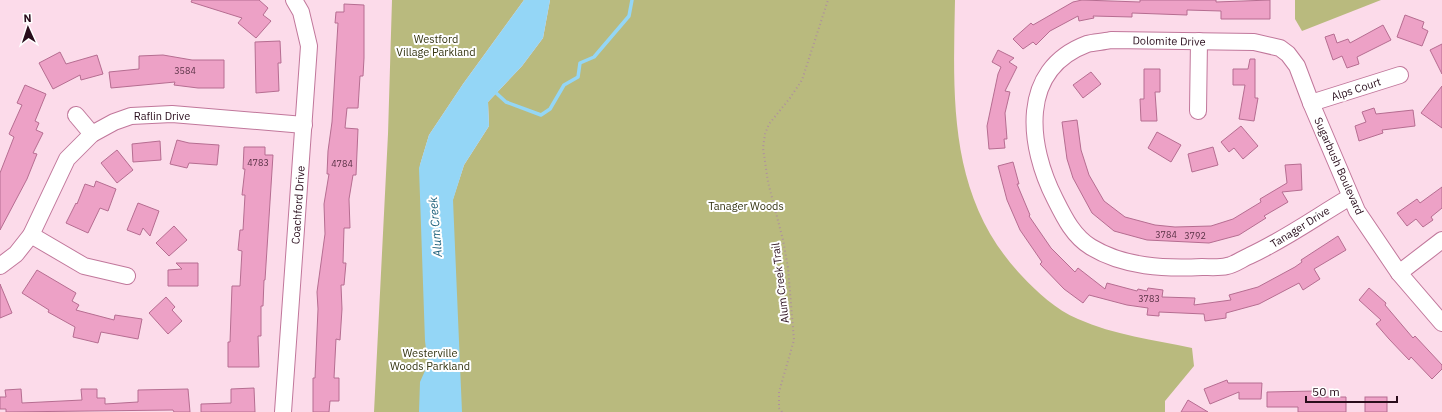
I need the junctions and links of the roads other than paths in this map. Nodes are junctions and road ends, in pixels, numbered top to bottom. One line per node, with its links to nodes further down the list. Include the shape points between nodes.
1 (294, 0): 9 (street, Coachford Drive, via 302,12 310,46)
2 (1199, 41): 4 (street, Dolomite Drive, via 1254,42 1280,48 1297,66); 5 (street, Dolomite Drive, via 1110,40 1088,44 1058,61 1043,80); 7 (street)
3 (1400, 75): 6 (street, Alps Court)
4 (1303, 80): 6 (street, Sugarbush Boulevard)
5 (1039, 92): 11 (street, Tanager Drive, via 1033,116 1046,180 1068,224 1090,246 1119,260 1172,269 1227,266 1277,243)
6 (1311, 103): 11 (street, Sugarbush Boulevard)
7 (1198, 111)
8 (76, 115): 10 (street)
9 (304, 125): 10 (street, Raflin Drive, via 172,114 131,116); 18 (street, Coachford Drive)
10 (92, 134): 12 (street, Raflin Drive, via 67,159)
11 (1350, 196): 15 (street, Sugarbush Boulevard)
12 (31, 235): 14 (street, Raflin Drive, via 16,254); 16 (street, via 84,266)
13 (1442, 240): 15 (street)
14 (0, 266)
15 (1399, 273): 17 (street, Sugarbush Boulevard)
16 (127, 276)
17 (1442, 323)
18 (283, 412)

